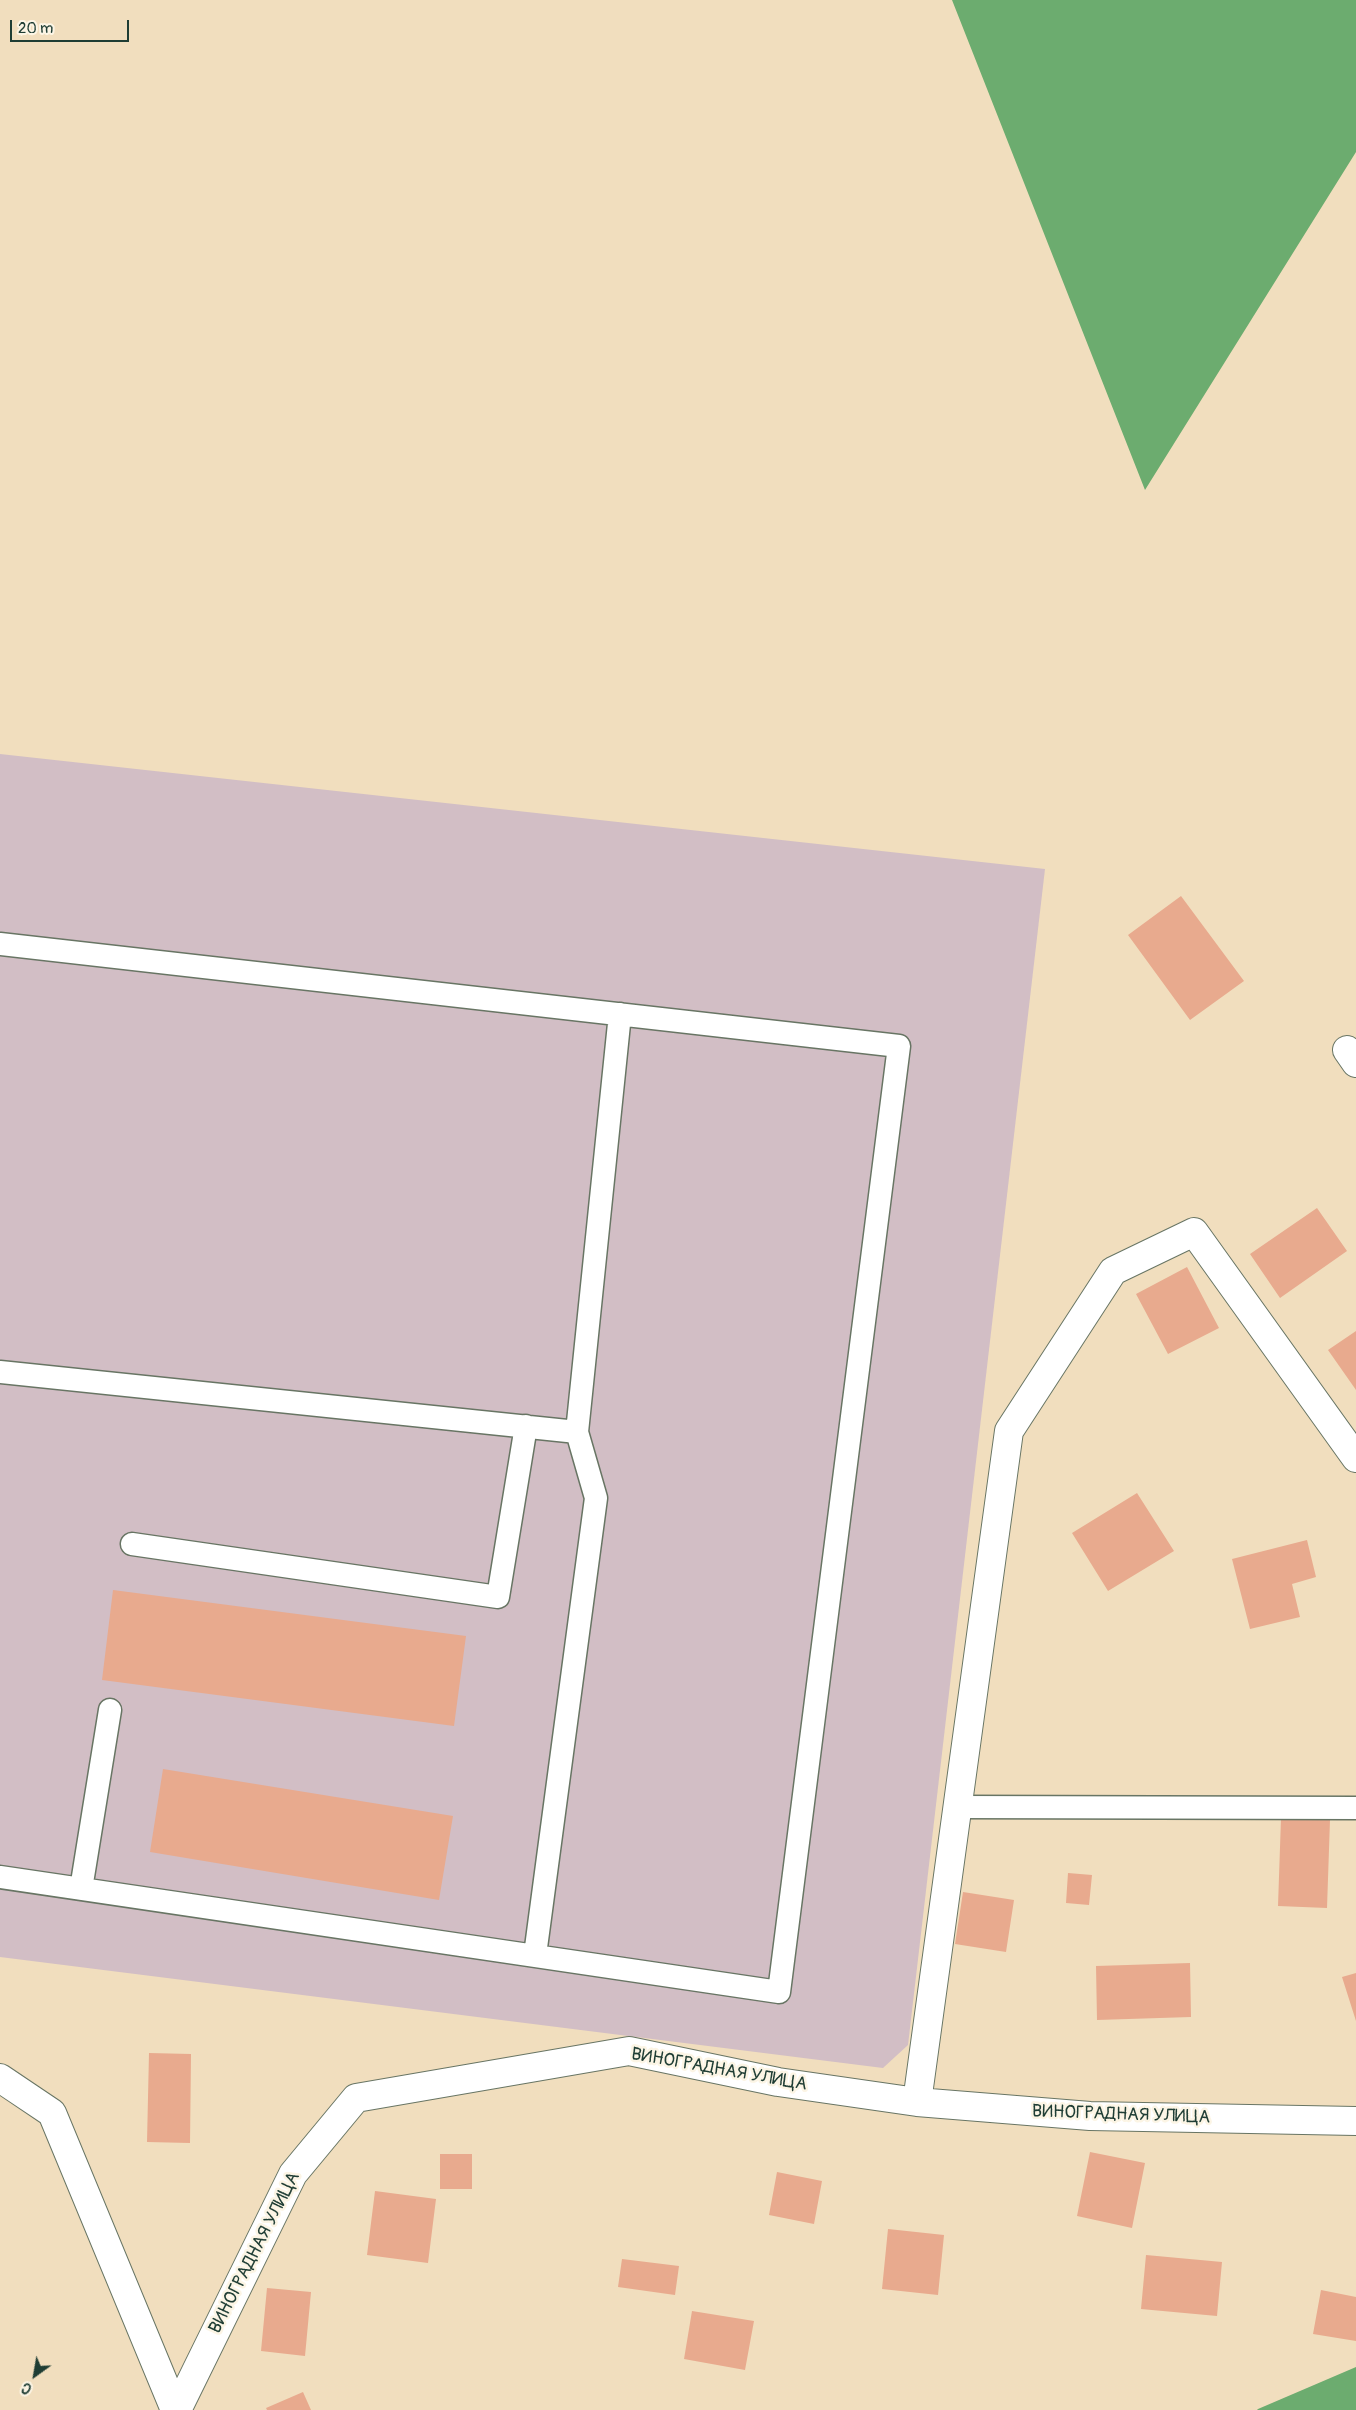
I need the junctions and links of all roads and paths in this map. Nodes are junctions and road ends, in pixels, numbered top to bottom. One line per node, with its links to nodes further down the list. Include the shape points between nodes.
1 (0, 944): 2 (lane)
2 (620, 1014): 5 (lane); 13 (lane, via 899,1046 779,1992)
3 (0, 1372): 4 (lane)
4 (526, 1426): 5 (lane); 7 (lane, via 498,1597)
5 (577, 1432): 13 (lane, via 596,1498)
6 (1356, 1458): 9 (street, via 1194,1232 1113,1271 1009,1431)
7 (132, 1544)
8 (110, 1710): 12 (lane)
9 (957, 1807): 10 (lane); 15 (street)
10 (1356, 1808)
11 (0, 1877): 12 (lane)
12 (81, 1888): 13 (lane)
13 (535, 1956)
14 (0, 2078): 17 (street, via 52,2114)
15 (917, 2102): 16 (street, ВИНОГРАДНАЯ УЛИЦА, via 1090,2116); 17 (street, ВИНОГРАДНАЯ УЛИЦА, via 778,2082 629,2051 356,2098 293,2174)
16 (1356, 2121)
17 (176, 2410)

